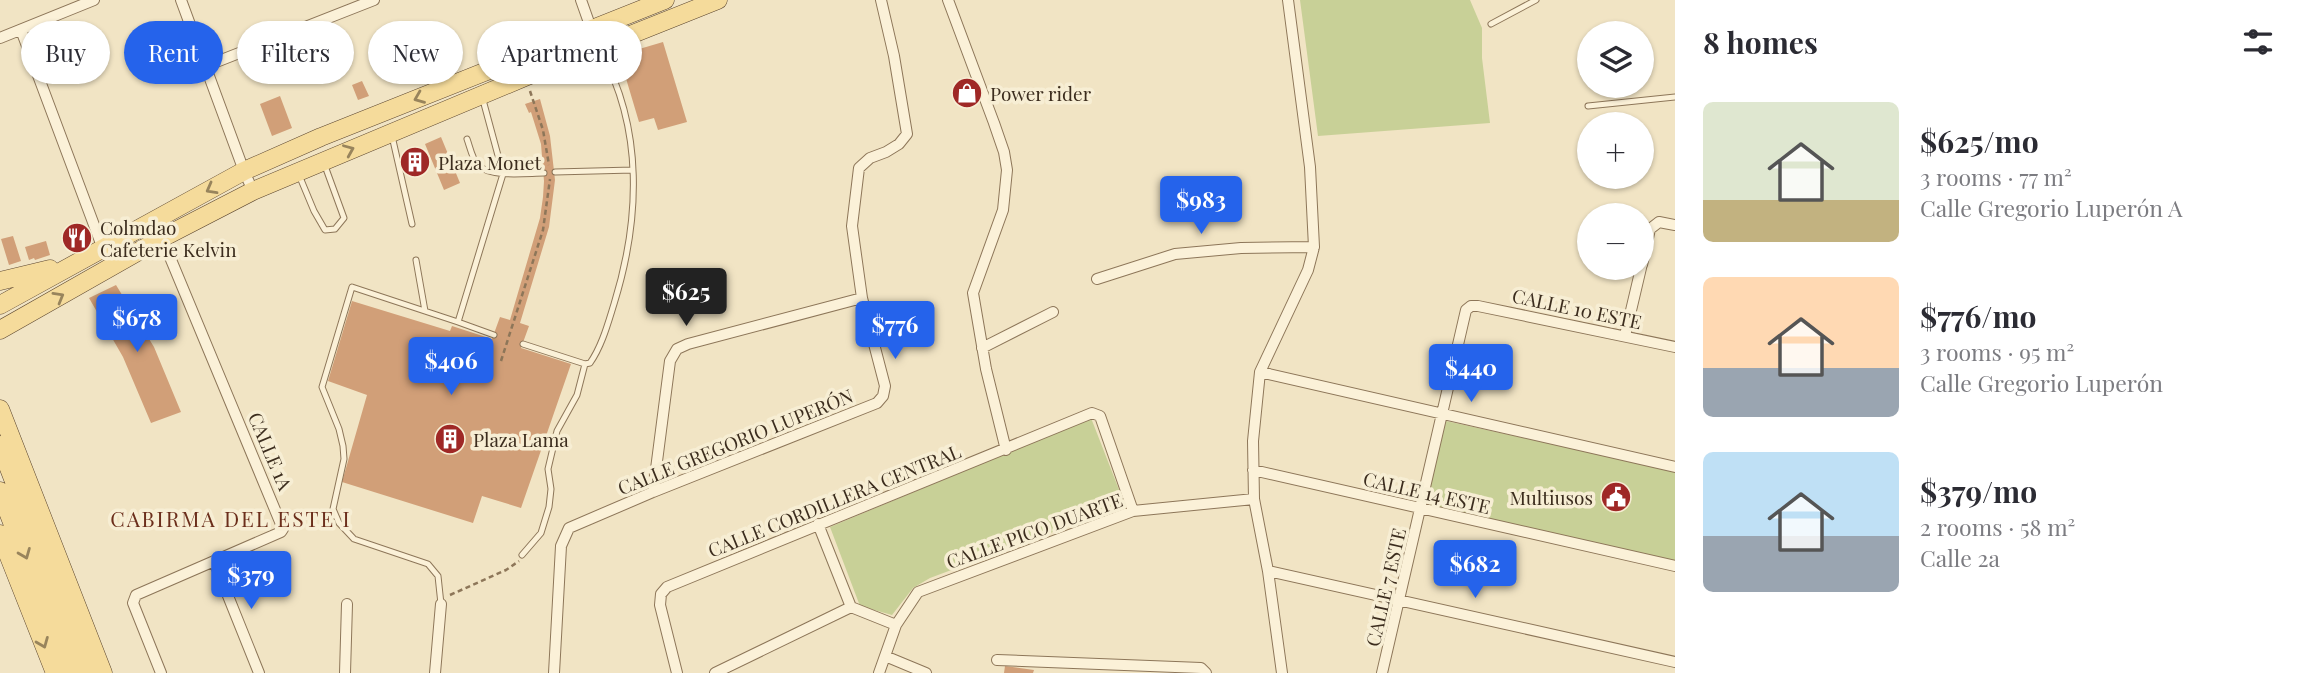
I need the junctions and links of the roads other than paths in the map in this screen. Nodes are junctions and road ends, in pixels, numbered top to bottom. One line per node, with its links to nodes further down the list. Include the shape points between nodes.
1 (94, 0): 11 (street)
2 (181, 0): 12 (street)
3 (374, 0): 19 (street)
4 (581, 0): 13 (street)
5 (665, 0): 14 (main road)
6 (718, 0): 17 (main road)
7 (881, 0): 49 (street, CALLE GREGORIO LUPERÓN, via 907,134 899,144 859,168 852,226)
8 (948, 0): 60 (street, via 998,132 1007,170 1003,210 972,293)
9 (1289, 0): 42 (street, via 1310,167)
10 (1536, 0): 15 (lane)
11 (43, 21)
12 (189, 21)
13 (589, 21)
14 (612, 21)
15 (1491, 24)
16 (21, 30): 18 (street)
17 (642, 30)
18 (0, 38)
19 (223, 59)
20 (477, 75): 32 (main road, one-way to 32)
21 (41, 84): 43 (street)
22 (213, 84): 32 (street)
23 (509, 84): 25 (main road)
24 (615, 84): 31 (lane, via 624,105)
25 (481, 95): 28 (main road); 36 (lane)
26 (1675, 97): 27 (lane)
27 (1588, 106)
28 (391, 132): 30 (main road, one-way to 28); 38 (lane)
29 (467, 139): 36 (lane, via 475,162)
30 (323, 161): 33 (main road); 33 (lane, via 344,218 335,229 325,230)
31 (633, 170): 34 (lane); 61 (lane, via 634,216 627,258 604,333 594,357)
32 (244, 171): 37 (street); 43 (main road, one-way to 43)
33 (298, 172): 37 (main road)
34 (555, 172)
35 (544, 173): 36 (lane)
36 (503, 174): 54 (lane)
37 (253, 191): 41 (main road)
38 (412, 224)
39 (1675, 225): 40 (street, via 1660,222)
40 (1654, 226)
41 (162, 238): 55 (main road, one-way to 41); 77 (street, CALLE 1A, via 283,525 281,532)
42 (1314, 247): 46 (street, via 1175,254); 62 (street, via 1308,270)
43 (103, 249): 45 (main road)
44 (416, 260): 52 (lane)
45 (74, 263): 48 (main road); 50 (main road)
46 (1097, 279)
47 (1638, 280): 57 (street)
48 (0, 281)
49 (862, 298): 70 (street, via 677,349 670,361); 70 (street, CALLE GREGORIO LUPERÓN, via 885,386 881,400)
50 (0, 305)
51 (1471, 306): 57 (street, CALLE 10 ESTE); 64 (street, CALLE 7 ESTE, via 1466,310)
52 (425, 311): 54 (lane); 81 (lane, via 352,286 321,387 343,446 333,504 336,519 354,539 428,564 438,576)
53 (1053, 312): 60 (street)
54 (458, 323): 56 (lane)
55 (0, 330)
56 (494, 334)
57 (1625, 336): 59 (street, CALLE 10 ESTE)
58 (523, 344): 61 (lane)
59 (1675, 347)
60 (982, 348): 66 (street)
61 (585, 364): 76 (lane, via 577,395 557,431 548,469 549,507 541,533)
62 (1260, 372): 64 (street); 68 (street)
63 (0, 409): 91 (main road)
64 (1443, 414): 67 (street); 72 (street, CALLE 7 ESTE)
65 (0, 445): 90 (main road)
66 (1006, 450): 73 (street, CALLE CORDILLERA CENTRAL, via 1097,413); 74 (street, CALLE CORDILLERA CENTRAL)
67 (1675, 467)
68 (1253, 470): 71 (street); 72 (street, CALLE 14 ESTE)
69 (0, 491): 89 (main road, one-way to 89)
70 (653, 492): 96 (street, CALLE GREGORIO LUPERÓN, via 582,521 564,536)
71 (1254, 499): 73 (street, CALLE PICO DUARTE); 79 (street)
72 (1421, 509): 78 (street, CALLE 14 ESTE); 80 (street, CALLE 7 ESTE)
73 (1133, 511): 84 (street, CALLE PICO DUARTE, via 918,592)
74 (818, 524): 83 (street); 97 (street, CALLE CORDILLERA CENTRAL, via 667,587 660,605)
75 (0, 534): 88 (main road, one-way to 88)
76 (522, 555)
77 (214, 561): 92 (street, CALLE 1A, via 134,599); 93 (street)
78 (1675, 566)
79 (1268, 571): 80 (street); 102 (street)
80 (1400, 598): 87 (street); 103 (street, CALLE 7 ESTE)
81 (441, 601): 95 (street)
82 (347, 604): 94 (street)
83 (851, 607): 84 (street); 98 (street)
84 (896, 625): 85 (street, CALLE PICO DUARTE)
85 (885, 656): 99 (street, CALLE PICO DUARTE); 100 (street)
86 (997, 660): 101 (street, via 1202,668)
87 (1675, 662)
88 (55, 673)
89 (70, 673)
90 (88, 673)
91 (103, 673)
92 (161, 673)
93 (259, 673)
94 (345, 673)
95 (435, 673)
96 (554, 673)
97 (677, 673)
98 (715, 673)
99 (879, 673)
100 (926, 673)
101 (1206, 673)
102 (1284, 673)
103 (1382, 673)

